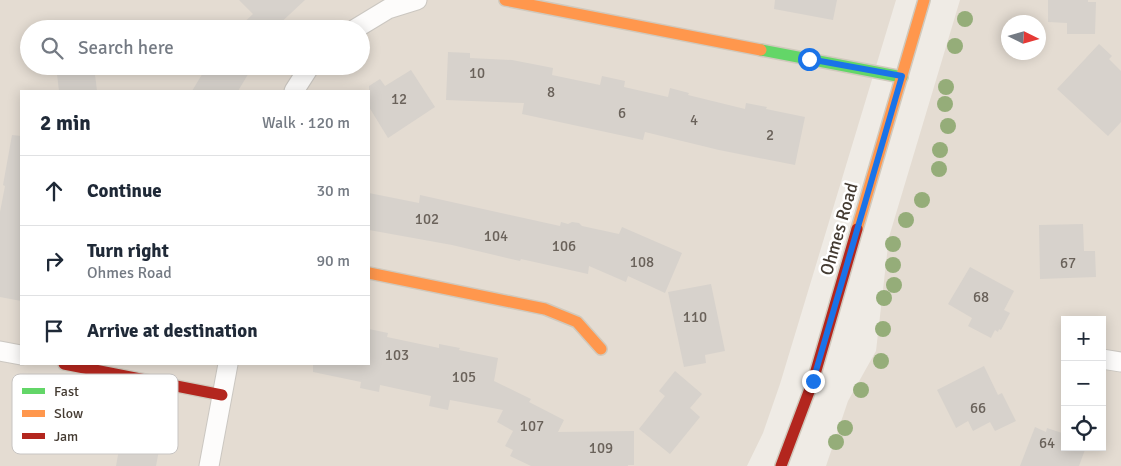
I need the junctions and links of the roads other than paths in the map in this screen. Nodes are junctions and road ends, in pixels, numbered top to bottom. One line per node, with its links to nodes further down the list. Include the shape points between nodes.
1 (417, 0): 4 (street, via 388,9)
2 (505, 0): 6 (street)
3 (924, 0): 6 (street, Ohmes Road)
4 (370, 20)
5 (304, 75): 7 (street)
6 (902, 76): 20 (street, Ohmes Road, via 813,381)
7 (295, 90)
8 (370, 273): 9 (street, via 545,309 577,322)
9 (601, 349)
10 (0, 351): 11 (street)
11 (20, 356)
12 (1106, 360): 13 (street)
13 (1121, 362)
14 (69, 365): 16 (street)
15 (228, 365): 18 (street)
16 (115, 374)
17 (178, 386): 18 (street)
18 (222, 395): 19 (street)
19 (208, 466)
20 (780, 466)

